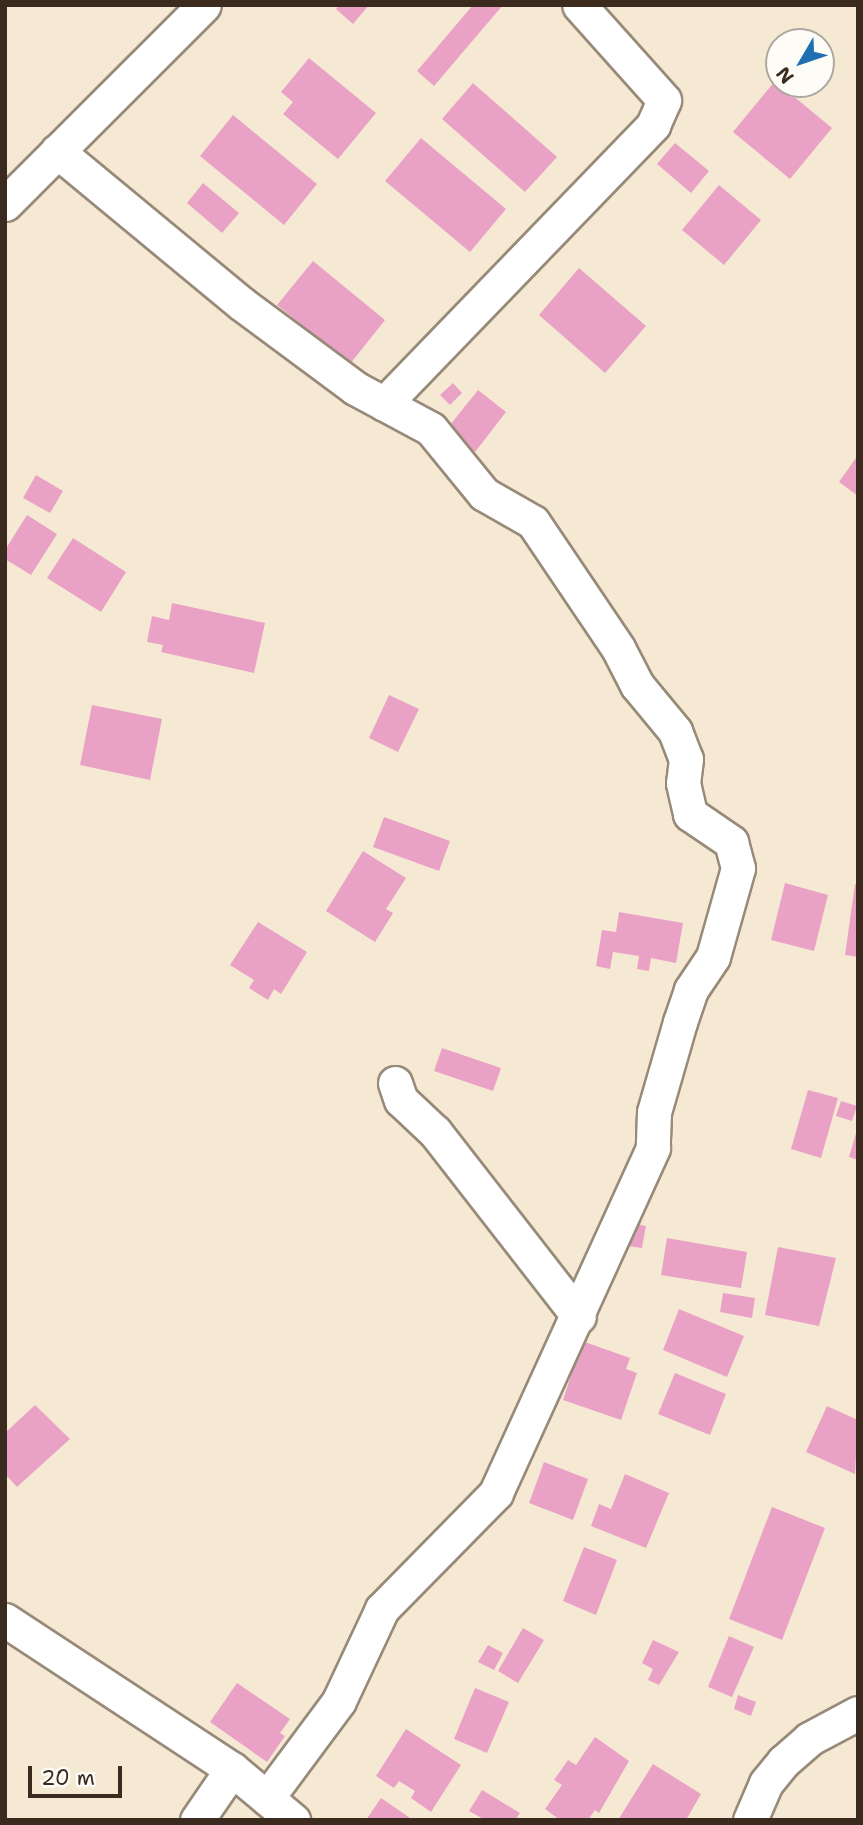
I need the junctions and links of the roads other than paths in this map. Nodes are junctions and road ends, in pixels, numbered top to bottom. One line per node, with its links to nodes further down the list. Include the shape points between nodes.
1 (204, 5): 3 (street)
2 (579, 5): 5 (street, via 664,100 653,125)
3 (57, 151): 4 (street); 5 (street, via 242,304)
4 (5, 204)
5 (384, 404): 7 (street, via 431,429 484,494 533,522 618,648 637,685 675,731 686,760 683,783 690,814 731,842 738,868 713,957 691,989 680,1022 654,1112 653,1148)
6 (395, 1083): 7 (street, via 401,1100 435,1132)
7 (579, 1317): 11 (street, via 496,1493 382,1608 339,1701)
8 (5, 1620): 10 (street)
9 (858, 1713): 14 (street, via 810,1739 783,1762 766,1783)
10 (232, 1769): 11 (street); 12 (street)
11 (267, 1798): 13 (street)
12 (197, 1820)
13 (293, 1820)
14 (750, 1820)

